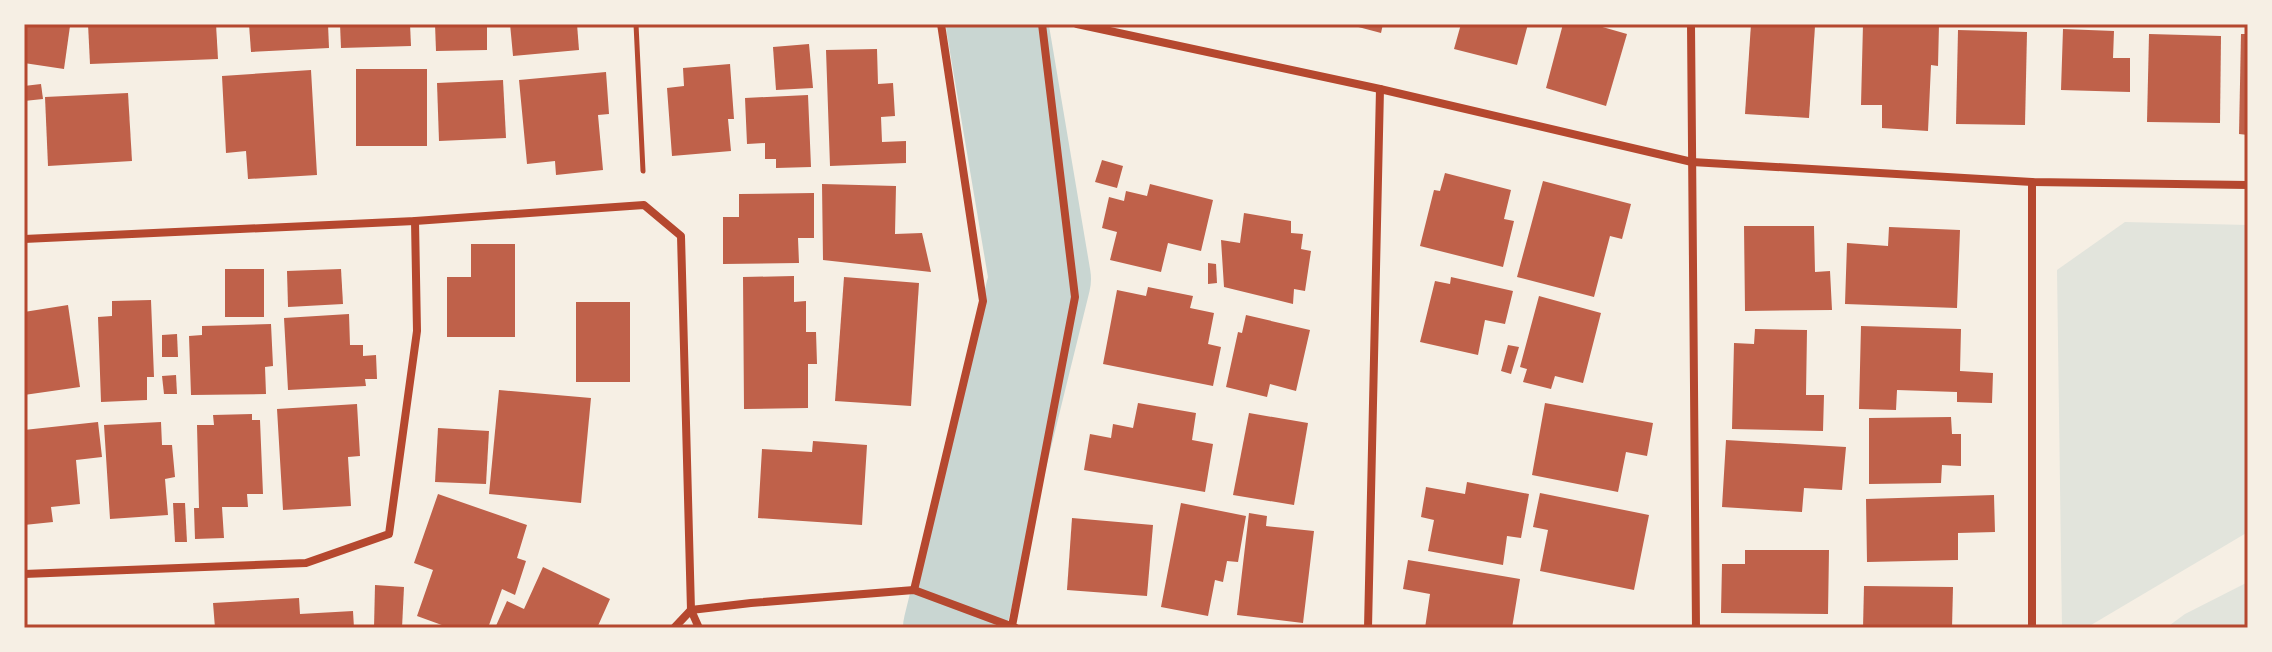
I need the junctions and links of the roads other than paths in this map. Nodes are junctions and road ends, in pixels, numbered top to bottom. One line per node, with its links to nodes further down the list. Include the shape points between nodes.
1 (941, 24): 12 (street, via 983,301)
2 (1042, 24): 14 (street, via 1075,297)
3 (1077, 24): 5 (street)
4 (1691, 24): 6 (street)
5 (1380, 89): 6 (street); 17 (street)
6 (1692, 162): 7 (street); 18 (street)
7 (2032, 182): 8 (street); 19 (street)
8 (2248, 185)
9 (415, 221): 10 (street); 11 (street, via 417,331 389,534 306,563); 13 (street, via 644,205 681,236)
10 (24, 239)
11 (24, 574)
12 (914, 590): 13 (street); 14 (street)
13 (691, 610): 15 (street); 16 (street)
14 (1014, 627)
15 (674, 628)
16 (699, 628)
17 (1368, 628)
18 (1696, 628)
19 (2032, 628)

